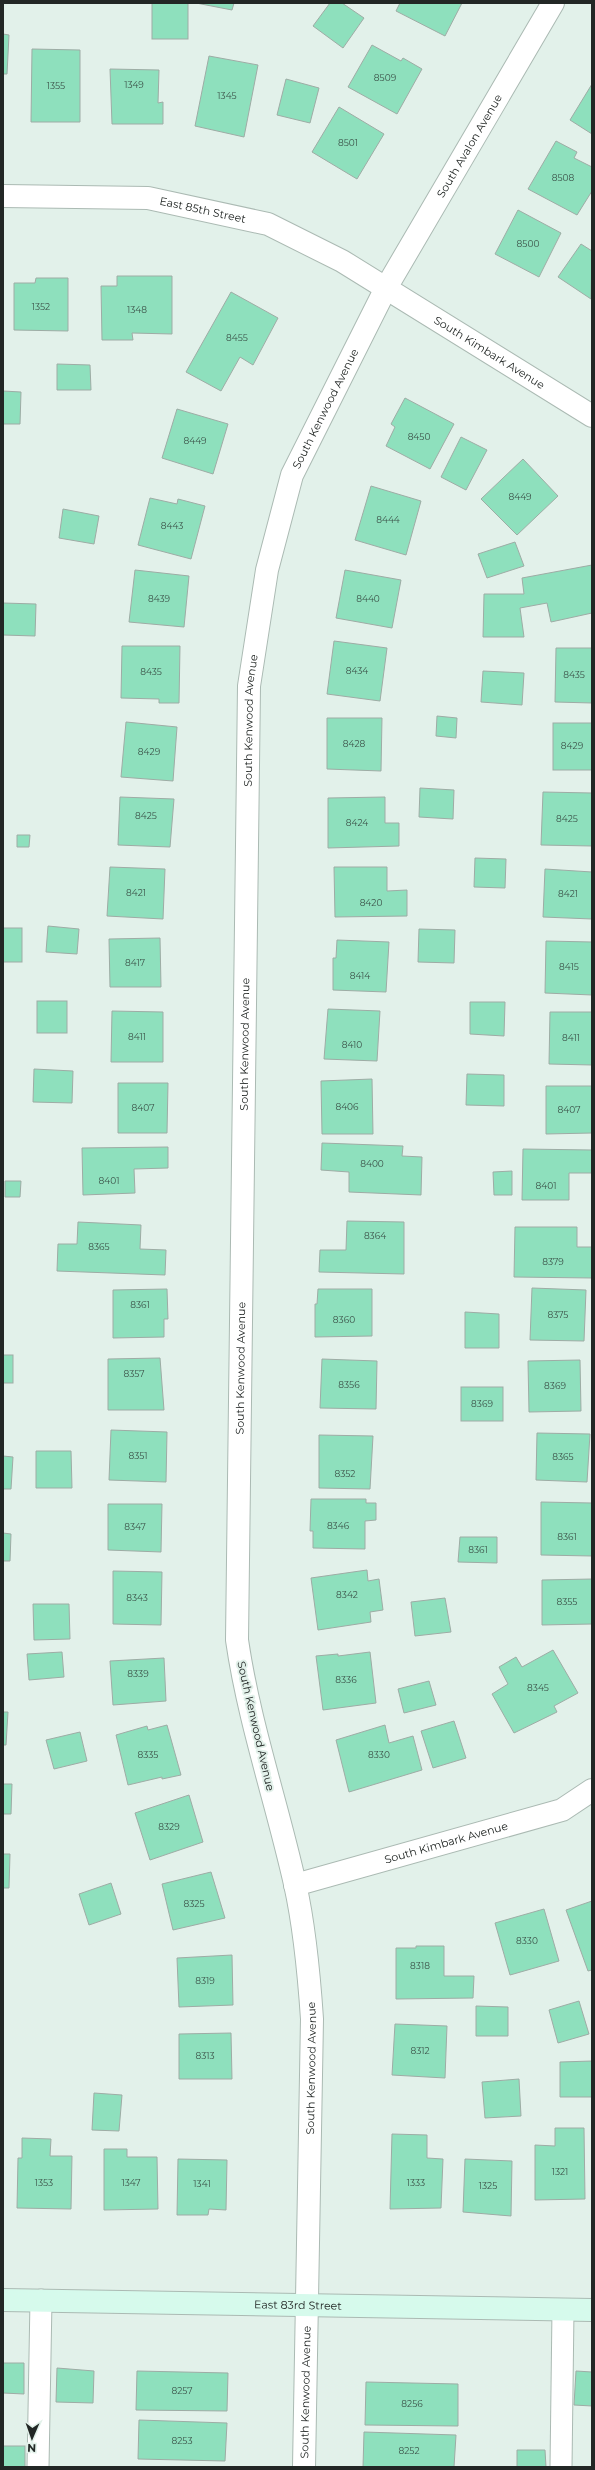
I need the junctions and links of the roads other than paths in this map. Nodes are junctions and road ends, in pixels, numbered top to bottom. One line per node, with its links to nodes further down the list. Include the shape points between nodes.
1 (552, 3): 3 (street, South Avalon Avenue)
2 (3, 196): 3 (street, East 85th Street, via 148,198 268,224 342,261)
3 (386, 288): 4 (street, South Kimbark Avenue); 6 (street, South Kenwood Avenue, via 292,475 267,570 249,686 237,1640 243,1683)
4 (592, 416)
5 (592, 1790): 6 (street, South Kimbark Avenue, via 562,1810)
6 (296, 1885): 9 (street, South Kenwood Avenue, via 307,1953 312,2020)
7 (3, 2300): 8 (street, East 83rd Street)
8 (41, 2300): 9 (street, East 83rd Street); 12 (lane)
9 (307, 2306): 10 (street, East 83rd Street); 13 (street, South Kenwood Avenue)
10 (563, 2310): 11 (street, East 83rd Street); 14 (lane)
11 (592, 2310)
12 (38, 2467)
13 (304, 2467)
14 (561, 2467)

